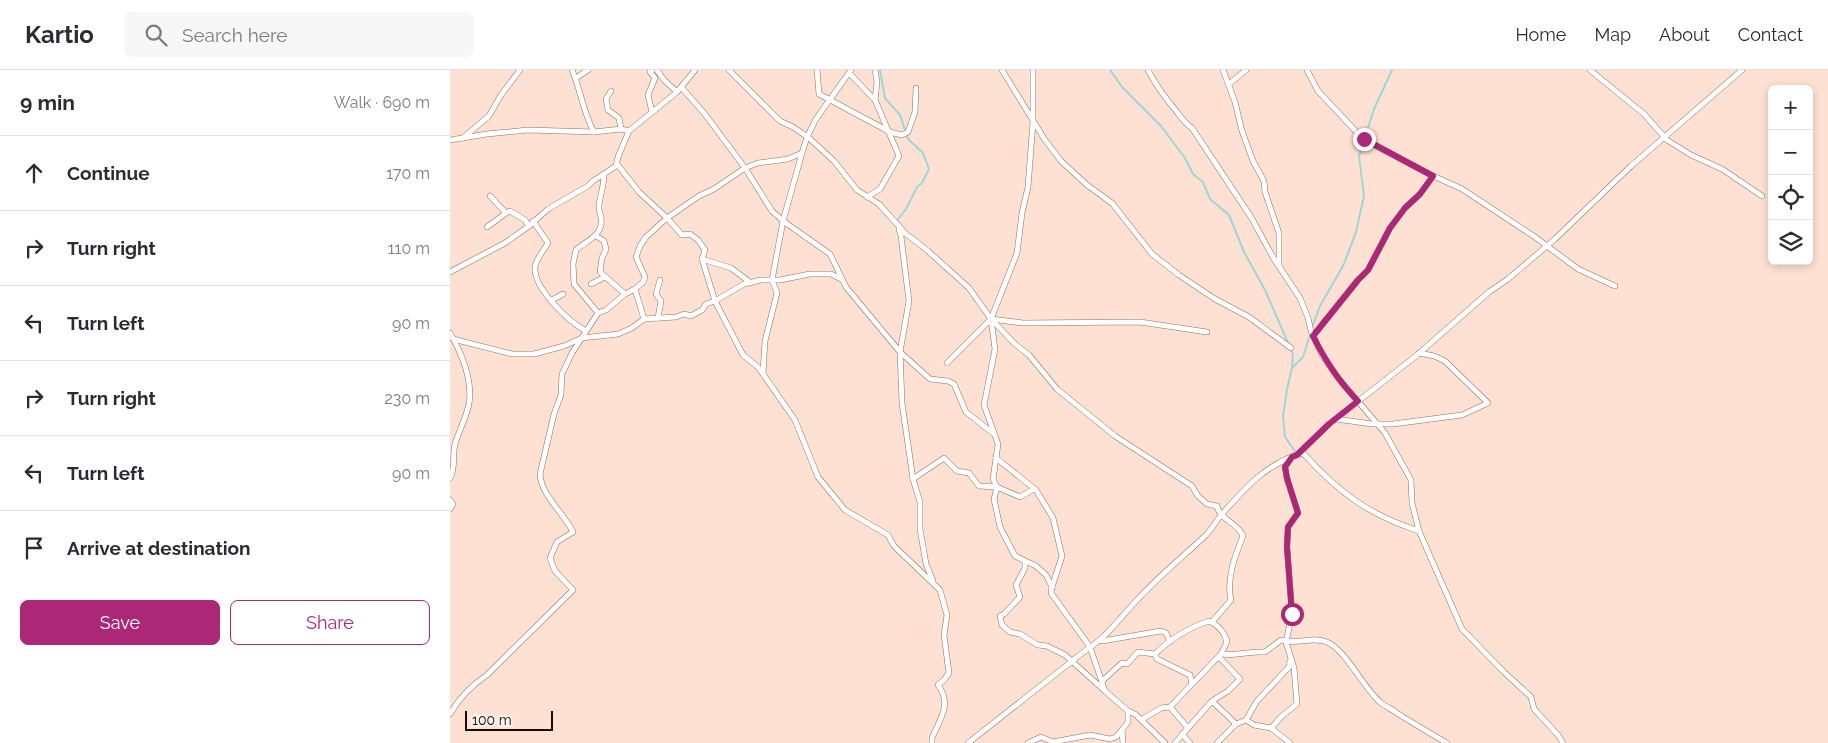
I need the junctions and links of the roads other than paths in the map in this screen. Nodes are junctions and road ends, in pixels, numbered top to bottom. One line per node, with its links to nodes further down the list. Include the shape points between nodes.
1 (520, 70): 34 (street, via 489,116)
2 (572, 70): 19 (street)
3 (588, 70): 19 (street)
4 (657, 70): 22 (street, via 664,80)
5 (695, 70): 22 (street)
6 (729, 70): 32 (street, via 780,121)
7 (817, 70): 24 (street, via 818,93)
8 (875, 70): 25 (street)
9 (1002, 70): 27 (street)
10 (1033, 70): 27 (street)
11 (1148, 70): 53 (street, via 1158,90 1183,122 1192,128 1251,216)
12 (1223, 70): 20 (street)
13 (1246, 70): 20 (street)
14 (1307, 70): 40 (street, via 1318,91 1363,138)
15 (1590, 70): 33 (street, via 1644,114)
16 (1742, 70): 33 (street)
17 (650, 71): 26 (street, via 655,78 648,95)
18 (850, 72): 24 (street); 25 (street)
19 (576, 78): 30 (street)
20 (1229, 84): 53 (street, via 1279,233)
21 (916, 88): 31 (street, via 916,112 908,132 902,135)
22 (679, 89): 26 (street); 38 (street, via 704,113)
23 (611, 91): 28 (street, via 606,99 608,110 619,118)
24 (830, 100): 31 (street); 32 (street)
25 (875, 100): 31 (street)
26 (652, 112): 29 (street)
27 (1033, 122): 70 (street, via 1028,187 1017,253); 77 (street, via 1062,161 1112,203 1152,254 1179,276 1249,318)
28 (621, 129): 29 (street); 30 (street)
29 (629, 131): 37 (street)
30 (594, 132): 34 (street, via 528,130)
31 (890, 132): 43 (street, via 899,156 880,188)
32 (807, 137): 36 (street); 43 (street, via 834,161 856,190)
33 (1664, 137): 42 (street, via 1691,155 1722,169); 51 (street)
34 (463, 138): 35 (street)
35 (450, 140)
36 (802, 154): 38 (street); 46 (street)
37 (617, 164): 39 (street); 45 (street, via 639,192)
38 (745, 168): 45 (street); 46 (street, via 768,206)
39 (604, 175): 47 (street, via 548,209); 50 (street, via 599,207 602,219)
40 (1433, 176): 51 (street, via 1462,189); 74 (street, via 1390,228 1368,270)
41 (490, 196): 44 (street)
42 (1762, 196)
43 (867, 197): 48 (street, via 879,204)
44 (506, 214): 47 (street, via 510,211); 49 (street)
45 (667, 218): 52 (street, via 682,235 690,234 698,240 705,250); 62 (street, via 640,247 636,257 645,277)
46 (783, 221): 56 (street, via 830,254); 58 (street)
47 (531, 224): 54 (street, via 491,251); 65 (street, via 548,243 535,265 536,278)
48 (898, 226): 70 (street, via 969,288); 78 (street, via 909,300)
49 (487, 227)
50 (596, 236): 55 (street, via 604,241 606,249 600,272); 67 (street, via 576,250 572,266 574,284)
51 (1547, 246): 61 (street, via 1578,269); 79 (street)
52 (702, 259): 59 (street, via 731,268); 66 (street)
53 (1279, 266): 74 (street, via 1300,298)
54 (450, 272)
55 (605, 277): 60 (street); 64 (street)
56 (841, 279): 58 (street, via 831,274 810,274); 78 (street)
57 (660, 280): 68 (street, via 656,294 661,301)
58 (772, 280): 59 (street); 81 (street, via 777,293 765,341)
59 (751, 283): 66 (street)
60 (591, 284)
61 (1615, 286)
62 (635, 289): 64 (street); 69 (street)
63 (563, 294): 65 (street)
64 (625, 294): 67 (street)
65 (552, 300): 71 (street)
66 (715, 301): 68 (street, via 691,316); 81 (street, via 743,354)
67 (598, 313): 71 (street)
68 (658, 318): 69 (street)
69 (644, 319): 75 (street, via 618,334)
70 (991, 319): 72 (street, via 1023,323 1140,322); 80 (street); 85 (street, via 995,351 984,405); 95 (street, via 1028,353 1072,402 1117,438 1194,487 1198,496 1207,504 1216,505)
71 (586, 331): 75 (street)
72 (1207, 332)
73 (450, 334): 76 (street)
74 (1313, 336): 82 (street, via 1338,378)
75 (582, 338): 76 (street, via 548,351 523,355); 115 (street, via 563,372 561,394 540,474 546,494 574,532 557,542 550,558 555,571 573,590 477,682)
76 (453, 339): 88 (street, via 464,362 470,390)
77 (1291, 348)
78 (900, 352): 85 (street, via 930,379 954,384 966,412); 90 (street, via 902,403)
79 (1419, 353): 82 (street); 84 (street, via 1445,362 1488,403 1462,415)
80 (947, 363)
81 (763, 374): 98 (street, via 795,420 818,477 827,489 845,510 888,535 894,546)
82 (1358, 401): 83 (street); 84 (street)
83 (1336, 419): 84 (street); 86 (street)
84 (1378, 424): 96 (street, via 1412,480 1412,503)
85 (994, 434): 87 (street, via 998,448)
86 (1294, 456): 95 (street, via 1269,468); 96 (street, via 1303,453 1325,478 1367,509); 103 (street, via 1285,467 1298,513 1288,527 1292,614)
87 (996, 458): 91 (street, via 993,479); 92 (street)
88 (451, 467): 89 (street, via 453,474)
89 (450, 478)
90 (913, 479): 91 (street, via 944,458 957,471 970,474 979,486); 98 (street, via 920,502 920,529 926,564)
91 (997, 488): 92 (street, via 1020,497); 97 (street, via 994,499 1000,526 1015,556)
92 (1034, 489): 99 (street, via 1053,518 1061,548 1062,559)
93 (450, 500): 94 (street)
94 (450, 509)
95 (1222, 514): 100 (street, via 1243,536 1229,584 1231,600); 101 (street, via 1207,534 1141,595)
96 (1418, 531): 136 (street, via 1462,629 1532,697 1534,709)
97 (1025, 562): 99 (street, via 1042,571); 108 (street, via 1016,585 1020,597 1000,616 1002,625 1010,632 1058,650)
98 (933, 582): 125 (street, via 940,590 947,615 944,627 949,673 938,685 944,693 946,706)
99 (1052, 587): 104 (street, via 1051,593)
100 (1212, 622): 102 (street, via 1201,624); 106 (street, via 1227,640)
101 (1102, 641): 102 (street, via 1161,631 1166,633); 104 (street)
102 (1170, 642): 105 (street)
103 (1286, 642): 106 (street, via 1281,640 1265,652); 107 (street); 135 (street, via 1315,640 1329,643 1382,704)
104 (1090, 647): 108 (street); 109 (street)
105 (1156, 654): 109 (street, via 1138,652 1127,664 1122,663); 110 (street, via 1157,659 1191,676)
106 (1220, 655): 110 (street); 112 (street, via 1240,679)
107 (1291, 655): 117 (street, via 1289,667 1257,701); 120 (street, via 1297,704)
108 (1074, 661): 111 (street); 124 (street)
109 (1102, 680): 111 (street)
110 (1192, 684): 113 (street)
111 (1105, 691): 114 (street)
112 (1212, 701): 118 (street); 119 (street)
113 (1170, 708): 116 (street, via 1162,708); 119 (street)
114 (1128, 711): 116 (street); 121 (street, via 1128,722)
115 (450, 714)
116 (1141, 720): 130 (street)
117 (1246, 720): 118 (street); 120 (street)
118 (1236, 724): 133 (street)
119 (1188, 728): 122 (street)
120 (1271, 728): 134 (street)
121 (1122, 730): 123 (street); 129 (street)
122 (1182, 734): 131 (street); 132 (street)
123 (1116, 736): 127 (street, via 1108,739 1088,735 1053,742 1041,737); 128 (street)
124 (976, 740): 126 (street)
125 (932, 743)
126 (968, 743)
127 (1028, 743)
128 (1114, 743)
129 (1123, 743)
130 (1165, 743)
131 (1175, 743)
132 (1190, 743)
133 (1217, 743)
134 (1290, 743)
135 (1447, 743)
136 (1563, 743)

